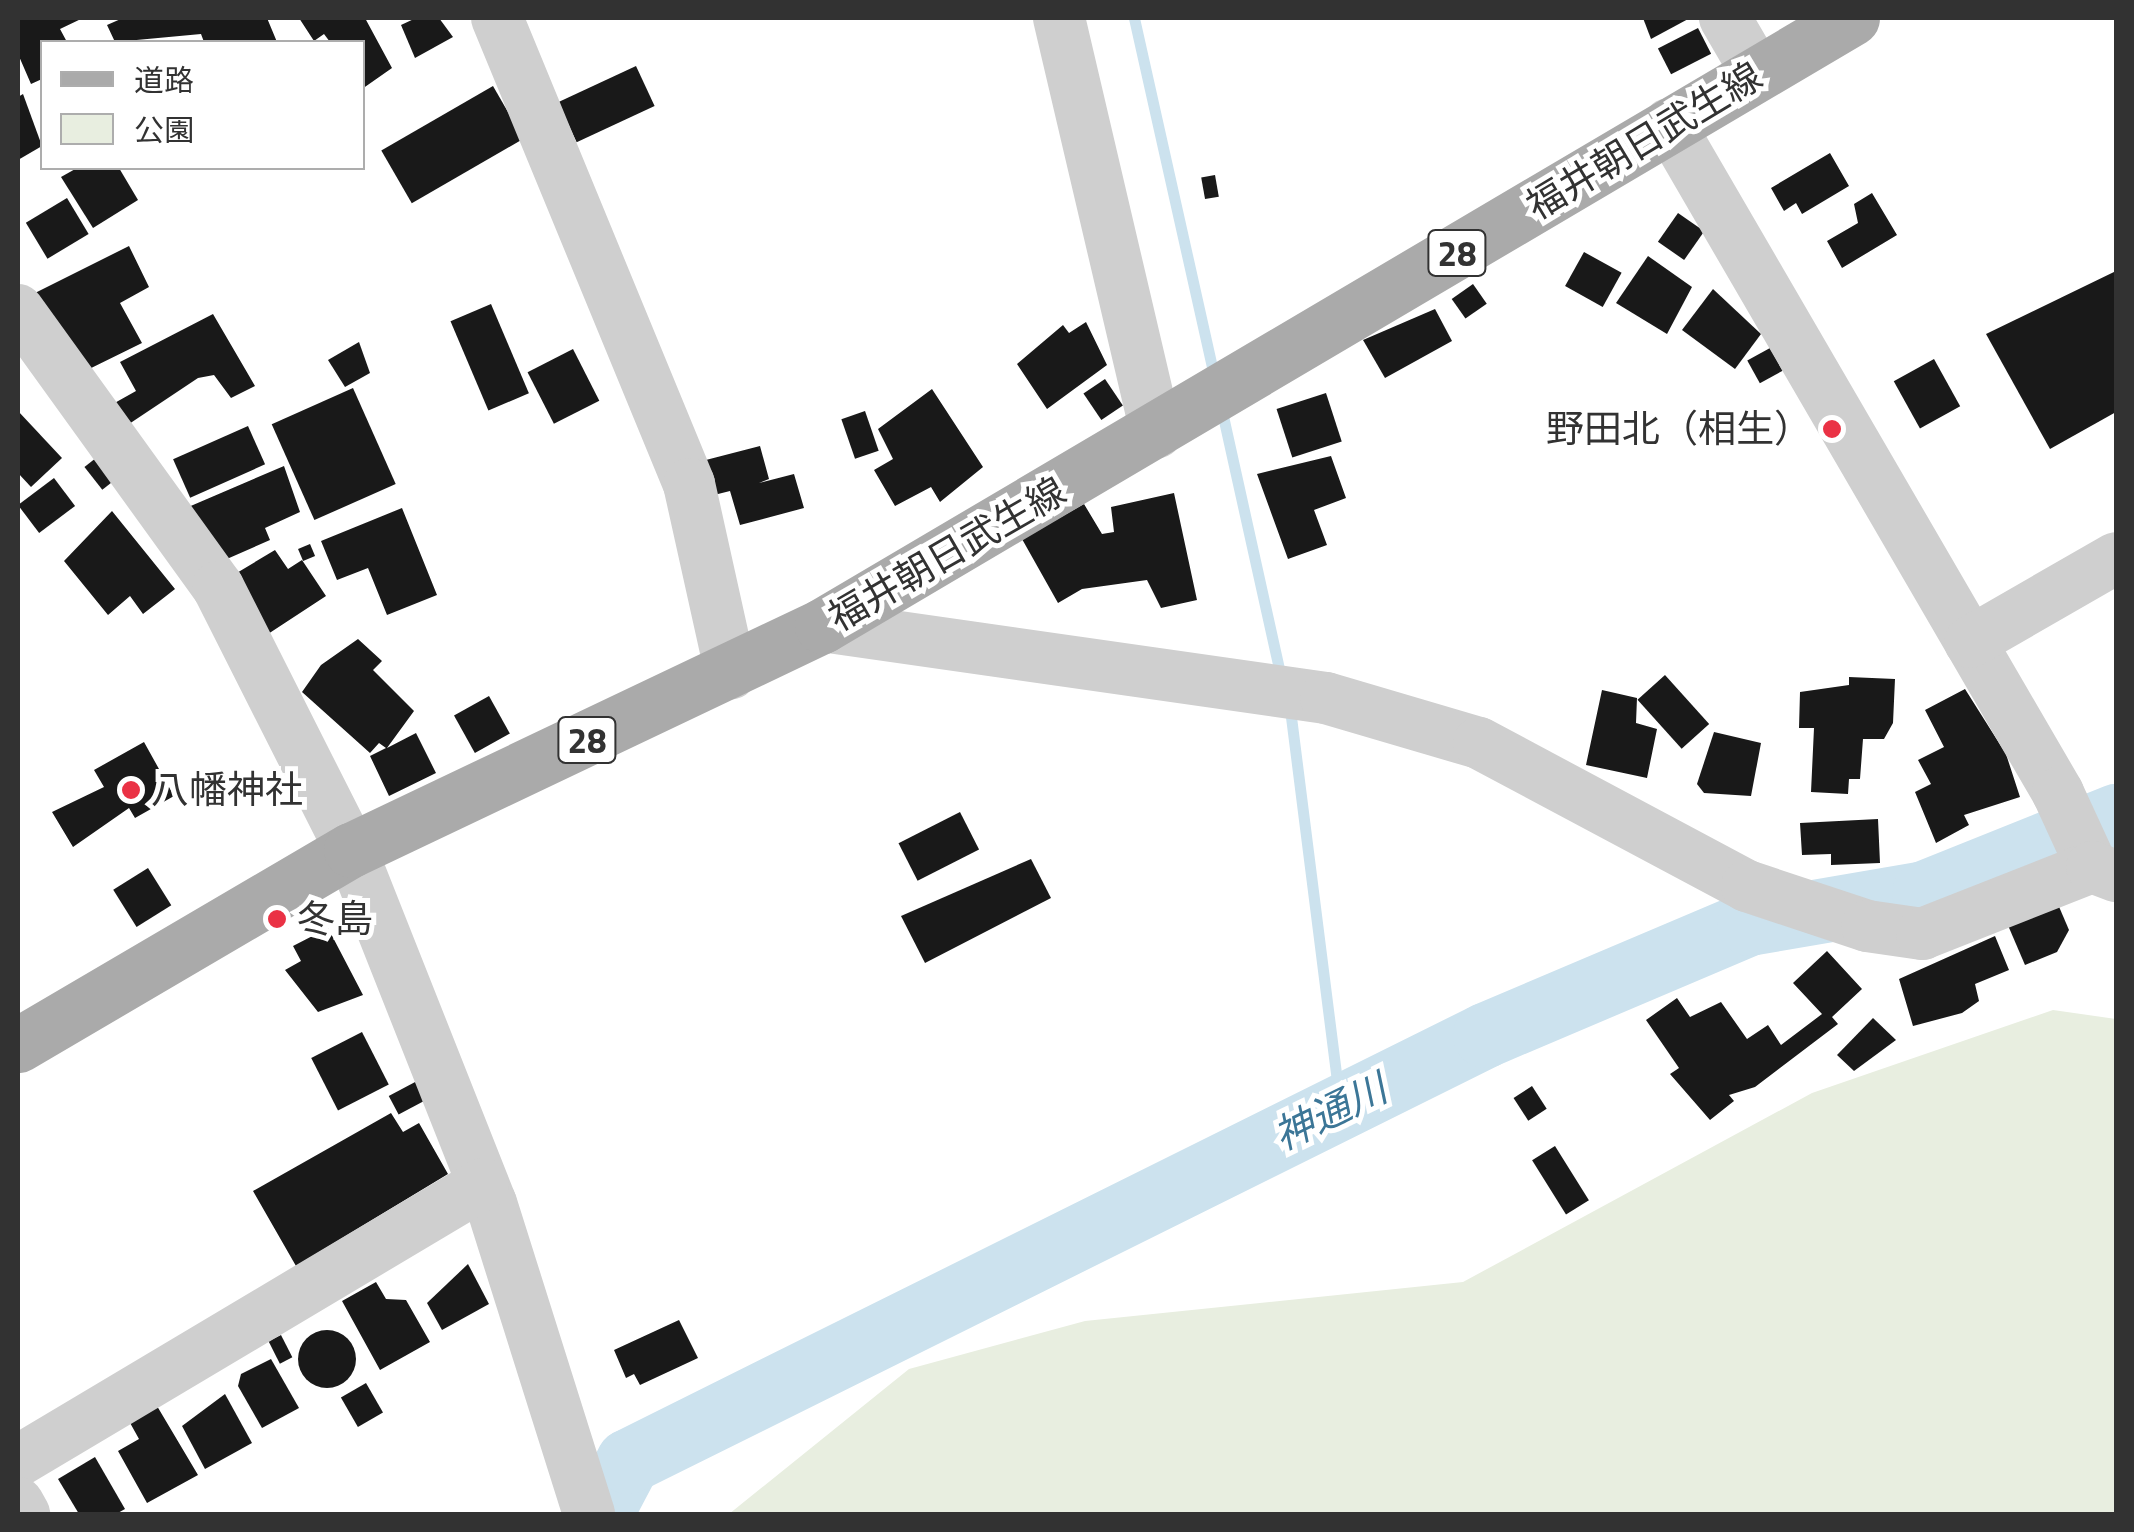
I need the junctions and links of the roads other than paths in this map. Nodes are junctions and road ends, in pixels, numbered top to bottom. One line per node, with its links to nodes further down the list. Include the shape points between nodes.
1 (1059, 18): 9 (street)
2 (1725, 18): 5 (street)
3 (1852, 18): 5 (main road, 福井朝日武生線 / 28)
4 (511, 23): 13 (street, via 690,484)
5 (1757, 73): 6 (main road, 福井朝日武生線 / 28)
6 (1669, 124): 9 (main road, 福井朝日武生線 / 28); 12 (street)
7 (18, 310): 8 (street)
8 (36, 376): 14 (street, via 218,587)
9 (1164, 428): 11 (main road, 福井朝日武生線 / 28)
10 (2116, 558): 12 (street)
11 (822, 626): 13 (main road, 福井朝日武生線 / 28); 15 (street, via 1326,698 1478,743 1746,886 1867,926 1922,934)
12 (1970, 642): 15 (street)
13 (731, 673): 14 (main road, 福井朝日武生線 / 28)
14 (351, 850): 16 (main road, 福井朝日武生線 / 28); 17 (street)
15 (2104, 872)
16 (18, 1045)
17 (484, 1184): 18 (street); 21 (street, via 569,1431)
18 (18, 1461)
19 (18, 1503): 20 (street)
20 (24, 1514)
21 (589, 1514)

